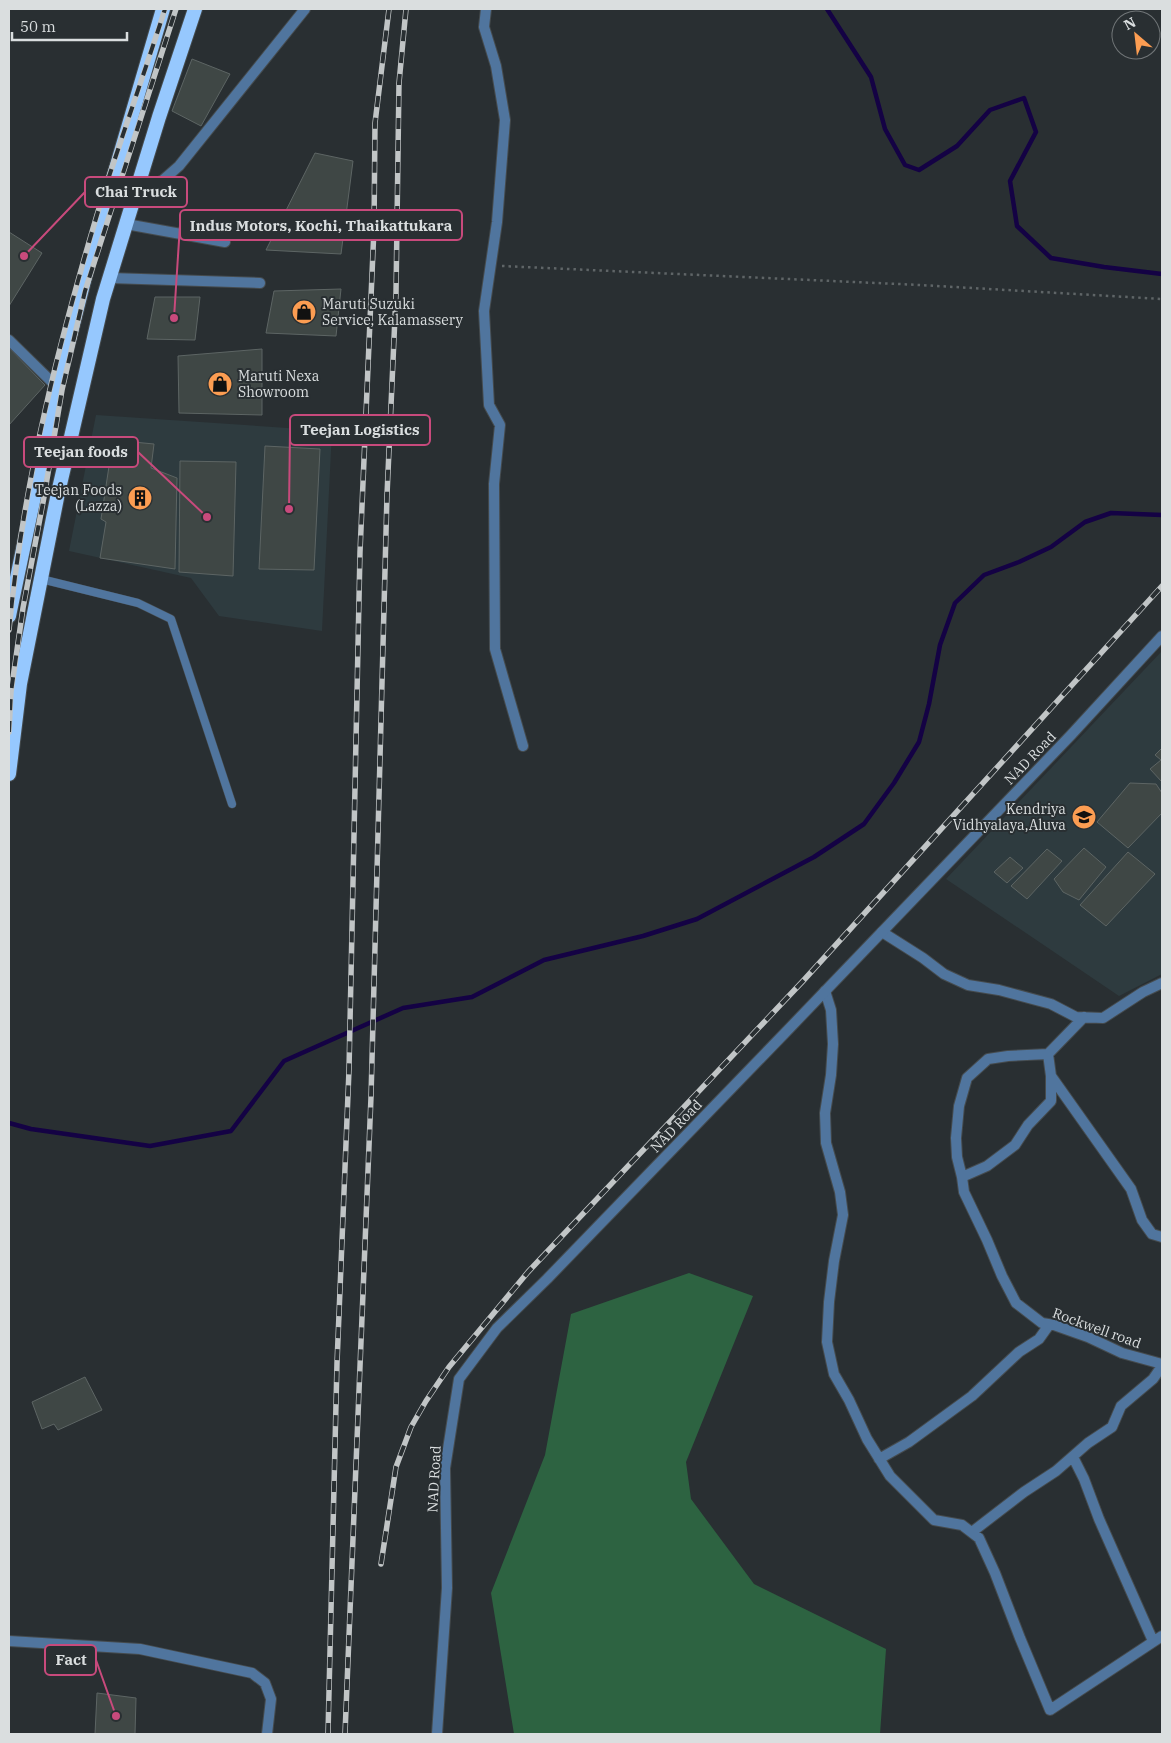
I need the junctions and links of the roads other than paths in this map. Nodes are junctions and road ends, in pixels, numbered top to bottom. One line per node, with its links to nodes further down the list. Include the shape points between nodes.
1 (163, 9): 11 (highway, via 90,257)
2 (195, 9): 5 (highway)
3 (305, 9): 5 (street, via 179,166 164,180)
4 (486, 9): 15 (street, via 484,27 496,66 504,120 497,222 484,311 489,405 500,425 494,484 495,649)
5 (137, 193): 6 (highway)
6 (126, 224): 7 (street); 8 (highway)
7 (225, 242)
8 (110, 278): 9 (street); 12 (highway, via 58,493)
9 (260, 283)
10 (9, 340): 11 (street)
11 (57, 387): 13 (highway)
12 (41, 579): 16 (highway, via 20,684); 17 (lane, via 138,603 171,619)
13 (9, 616)
14 (1162, 636): 18 (street, NAD Road)
15 (523, 746)
16 (9, 774)
17 (232, 804)
18 (882, 932): 20 (street, NAD Road); 21 (street, via 944,974 968,985 1051,1004 1076,1017)
19 (1162, 983): 21 (street, via 1103,1018)
20 (825, 991): 29 (street, via 831,1010 833,1044 825,1113 826,1143 843,1215 834,1261 827,1342 834,1374); 34 (street, NAD Road, via 497,1328 459,1379 446,1468 447,1588)
21 (1084, 1017): 22 (street)
22 (1048, 1054): 23 (street); 24 (street, Rockwell road, via 988,1059 967,1078 959,1106 956,1138)
23 (1051, 1076): 24 (street, via 1051,1101 1028,1125 1015,1146 987,1166); 25 (street, via 1131,1188 1142,1220 1152,1234)
24 (962, 1177): 26 (street, Rockwell road, via 964,1192 1016,1303 1042,1323)
25 (1162, 1237)
26 (1049, 1324): 27 (street, Rockwell road); 29 (street, via 1039,1338 1019,1352 972,1396 909,1442)
27 (1162, 1365): 28 (street, via 1153,1379 1121,1406 1112,1427)
28 (1073, 1456): 30 (street); 31 (street, via 1098,1520)
29 (879, 1459): 30 (street, via 890,1476 934,1520 962,1525)
30 (972, 1532): 31 (street, via 980,1538 995,1572 1050,1710)
31 (1158, 1638)
32 (9, 1641): 33 (street, via 140,1649 252,1673 265,1683 272,1699)
33 (267, 1734)
34 (437, 1734)

